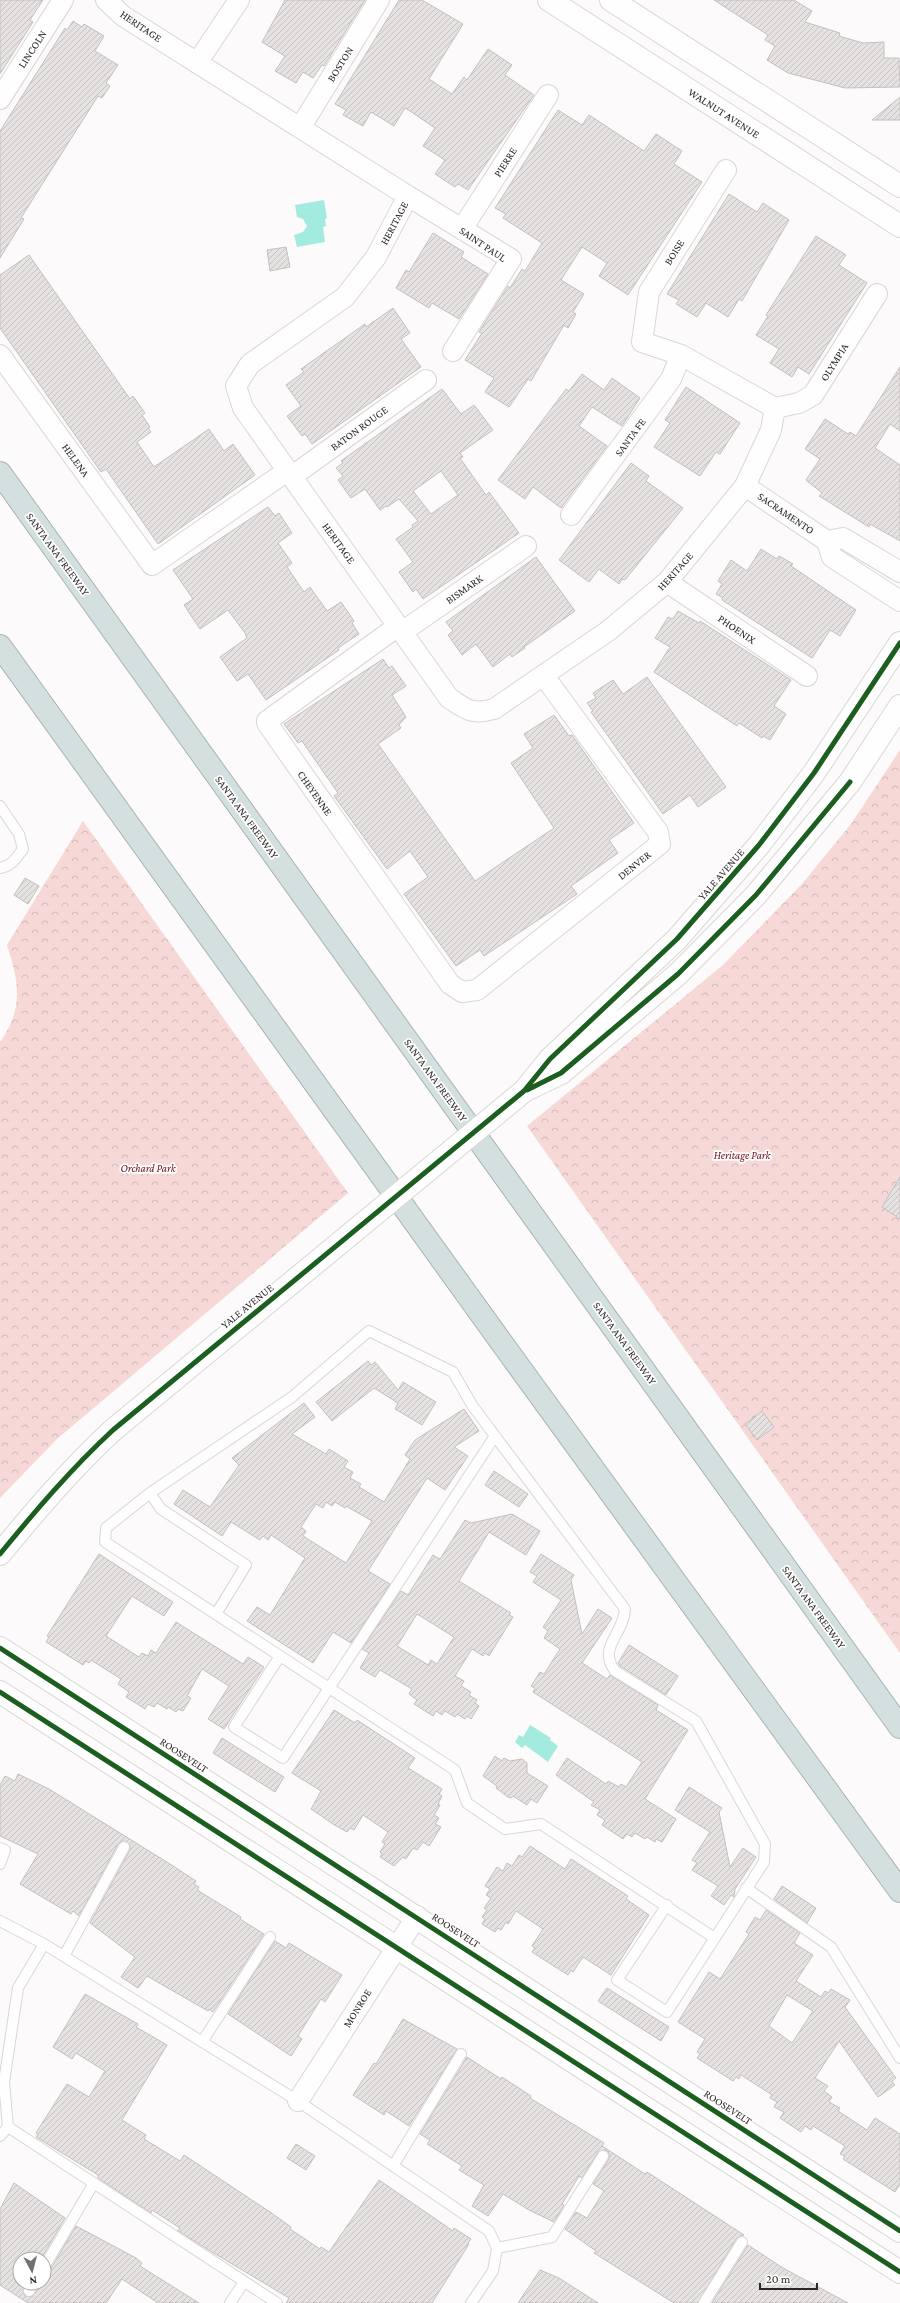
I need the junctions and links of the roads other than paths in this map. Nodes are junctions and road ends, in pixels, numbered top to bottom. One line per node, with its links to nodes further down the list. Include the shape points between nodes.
1 (64, 0): 9 (street, LINCOLN)
2 (106, 0): 7 (street, HERITAGE, via 123,16)
3 (239, 0): 7 (street)
4 (379, 0): 10 (street, BOSTON)
5 (548, 0): 14 (main road, WALNUT AVENUE)
6 (611, 0): 12 (main road)
7 (197, 63): 10 (street, HERITAGE)
8 (548, 96): 15 (street, PIERRE)
9 (0, 99)
10 (300, 128): 13 (street, HERITAGE)
11 (726, 170): 19 (street, BOISE, via 649,292 642,342)
12 (900, 186)
13 (408, 196): 15 (street, SAINT PAUL); 23 (street, HERITAGE, via 376,256 345,297 250,364 236,386 243,408)
14 (900, 226)
15 (462, 229): 17 (street, SAINT PAUL, via 511,259)
16 (877, 294): 21 (street, OLYMPIA, via 814,395 799,403)
17 (453, 351)
18 (0, 355): 28 (street, HELENA)
19 (680, 355): 21 (street); 25 (street, SANTA FE, via 671,379 626,444)
20 (426, 380): 23 (street, BATON ROUGE)
21 (775, 408): 24 (street, HERITAGE, via 772,430)
22 (0, 473): 50 (highway, SANTA ANA FREEWAY)
23 (289, 474): 28 (street, BATON ROUGE); 32 (street, HERITAGE)
24 (745, 486): 26 (street, SACRAMENTO); 30 (street, HERITAGE)
25 (571, 515)
26 (827, 541): 29 (street, via 843,538); 31 (street, via 832,557)
27 (526, 546): 32 (street, BISMARK)
28 (152, 565)
29 (900, 572)
30 (667, 582): 35 (street, HERITAGE, via 608,631); 36 (street, PHOENIX)
31 (900, 601)
32 (400, 629): 35 (street, HERITAGE, via 449,698 466,710 481,713 494,709); 40 (street, CHEYENNE, via 267,723 450,984)
33 (900, 643): 41 (main road, YALE AVENUE, via 814,773 759,845 677,939 550,1059)
34 (0, 646): 55 (highway)
35 (544, 676): 40 (street, DENVER, via 658,832 660,844 477,990)
36 (807, 676)
37 (900, 706): 41 (main road, YALE AVENUE, via 850,782 756,895 678,974 573,1063 561,1073)
38 (0, 806): 39 (lane, via 19,834 23,849 8,867)
39 (0, 868)
40 (462, 992)
41 (524, 1091): 44 (main road, YALE AVENUE, bridge, via 108,1435 46,1498)
42 (494, 1436): 43 (lane, via 453,1372 369,1331 292,1397); 48 (lane); 54 (lane, via 625,1609 624,1620 607,1651 608,1662 615,1671 696,1721 765,1844 764,1862)
43 (150, 1493): 45 (lane, via 161,1509 246,1565); 45 (lane, via 106,1528 105,1542)
44 (0, 1554)
45 (216, 1614): 47 (lane)
46 (0, 1648): 57 (main road, ROOSEVELT)
47 (280, 1656): 48 (lane); 48 (lane, via 234,1727 283,1758)
48 (329, 1688): 56 (lane, via 455,1770 467,1803 505,1829 540,1824)
49 (0, 1692): 62 (main road)
50 (900, 1727)
51 (124, 1847): 63 (lane)
52 (0, 1848): 53 (lane, via 5,1850)
53 (0, 1864)
54 (746, 1888): 60 (lane); 66 (lane, via 831,1947)
55 (900, 1891)
56 (667, 1905): 60 (lane); 60 (lane, via 617,1980 667,2012)
57 (417, 1916): 62 (street, MONROE); 74 (main road, ROOSEVELT)
58 (0, 1921): 61 (lane)
59 (270, 1937): 64 (lane)
60 (713, 1937)
61 (44, 1944): 63 (lane); 67 (lane, via 18,1988)
62 (395, 1948): 68 (street, MONROE); 78 (main road)
63 (64, 1956): 64 (lane)
64 (202, 2042): 68 (lane)
65 (461, 2054): 72 (lane)
66 (900, 2058)
67 (2, 2082): 69 (lane)
68 (298, 2101): 72 (lane)
69 (8, 2127): 70 (lane); 73 (lane)
70 (0, 2136)
71 (603, 2156): 76 (lane, via 552,2237)
72 (393, 2166): 76 (lane, via 489,2231)
73 (94, 2184): 77 (lane); 79 (lane)
74 (900, 2231)
75 (742, 2242): 83 (lane)
76 (497, 2248): 82 (lane, via 493,2271)
77 (52, 2254)
78 (900, 2272)
79 (244, 2282): 80 (lane); 81 (lane)
80 (230, 2303)
81 (277, 2303)
82 (471, 2303)
83 (704, 2303)

